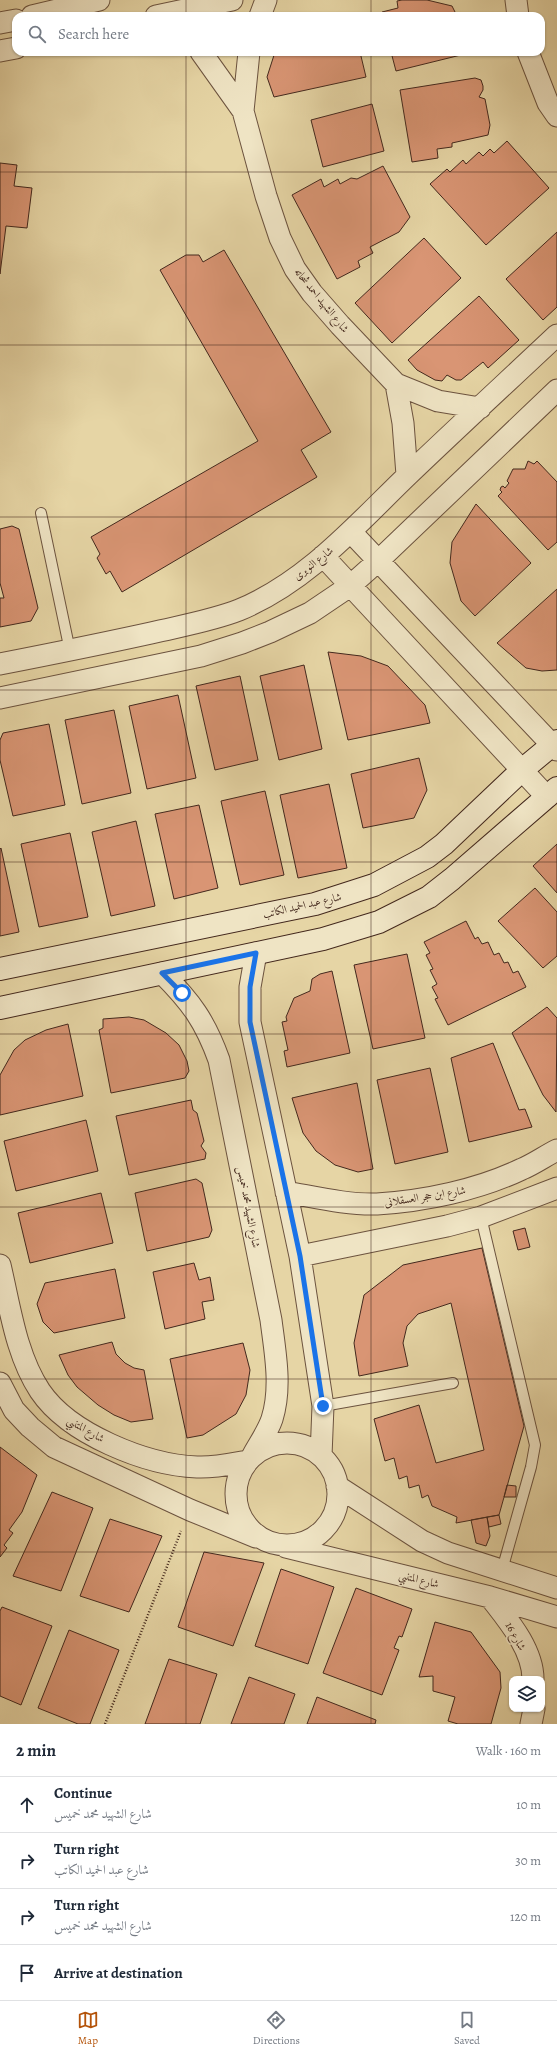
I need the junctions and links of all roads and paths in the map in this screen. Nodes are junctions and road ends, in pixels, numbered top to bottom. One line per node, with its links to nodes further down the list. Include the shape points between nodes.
1 (100, 0): 5 (street)
2 (232, 0): 6 (street)
3 (266, 0): 7 (street)
4 (516, 0): 8 (street)
5 (49, 12)
6 (177, 12)
7 (262, 12)
8 (518, 12)
9 (12, 21): 10 (street)
10 (0, 23)
11 (12, 49): 12 (street)
12 (0, 51)
13 (204, 56): 16 (street, شارع الشهيد احمد شحاته)
14 (249, 56): 16 (street, شارع الشهيد احمد شحاته)
15 (529, 56): 17 (street, via 548,102)
16 (243, 111): 19 (street, شارع الشهيد احمد شحاته, via 266,196 280,238 295,269 340,325)
17 (557, 116)
18 (557, 335): 21 (street, شارع النوبرى)
19 (396, 384): 21 (street, شارع الشهيد احمد شحاته, via 438,401); 22 (street, via 404,423)
20 (557, 390): 26 (street)
21 (480, 408): 22 (street, شارع النوبرى)
22 (407, 475): 24 (street, شارع النوبرى)
23 (41, 513): 28 (lane)
24 (351, 532): 25 (street, شارع النوبرى); 26 (street)
25 (323, 556): 27 (street); 28 (street, شارع النوبرى, via 279,589 238,610 188,625)
26 (378, 561): 27 (street); 31 (street)
27 (350, 586): 30 (street, via 310,613 270,632 201,656); 32 (street)
28 (70, 651): 29 (street, شارع النوبرى)
29 (0, 664)
30 (0, 698)
31 (555, 745): 32 (street, شارع عبد الحميد الكاتب)
32 (522, 770): 33 (street); 35 (street, شارع عبد الحميد الكاتب, via 444,844 427,857 374,885 315,904)
33 (552, 793): 34 (street, via 429,897 379,922 323,939)
34 (256, 953): 36 (street); 40 (street, via 250,987 250,1022)
35 (0, 969)
36 (162, 973): 37 (street); 48 (street, شارع الشهيد محمد خميس, via 198,1013 211,1036 219,1060 271,1320 277,1390 272,1419)
37 (0, 1008)
38 (557, 1150): 40 (street, شارع ابن حجر العسقلانى, via 522,1169 471,1188 428,1197 376,1204 344,1202)
39 (557, 1188): 41 (street)
40 (286, 1192): 42 (street)
41 (481, 1217): 42 (street); 52 (lane, via 535,1445)
42 (300, 1256): 46 (street)
43 (0, 1265): 48 (street, شارع المتنبي, via 25,1362 40,1391 58,1412 77,1427 135,1454 174,1465 198,1467)
44 (0, 1383): 50 (street, شارع المتنبي, via 14,1410 54,1447)
45 (453, 1383): 46 (lane)
46 (323, 1406): 47 (street)
47 (321, 1456): 48 (street, via 300,1444 275,1444); 49 (street, via 332,1470)
48 (250, 1458): 51 (street, via 238,1477 235,1495 239,1512 248,1528)
49 (337, 1486): 51 (street, via 337,1505 329,1523 316,1536 298,1544); 52 (street, via 422,1541 448,1553)
50 (190, 1510): 51 (street, شارع المتنبي); 58 (path)
51 (270, 1542): 54 (street, شارع المتنبي)
52 (502, 1570): 53 (street)
53 (557, 1588)
54 (490, 1597): 55 (street, شارع المتنبي); 56 (street, شارع 16, via 524,1646)
55 (557, 1617)
56 (532, 1676)
57 (533, 1712): 59 (street)
58 (104, 1724)
59 (531, 1724)

